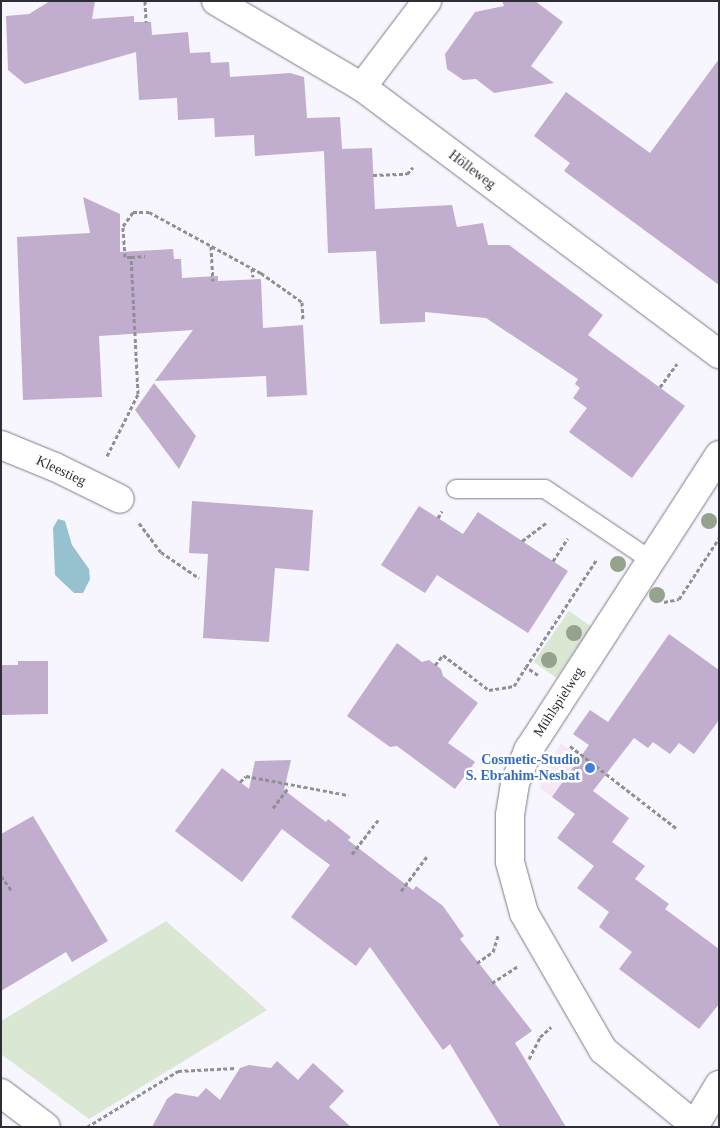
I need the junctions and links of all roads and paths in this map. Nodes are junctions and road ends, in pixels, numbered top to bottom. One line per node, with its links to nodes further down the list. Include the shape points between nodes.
1 (145, 1): 4 (path)
2 (216, 1): 5 (street, Hölleweg)
3 (427, 1): 5 (street)
4 (146, 22)
5 (362, 87): 6 (street, Hölleweg)
6 (436, 142): 7 (path, via 407,174); 15 (street, Hölleweg)
7 (373, 175)
8 (210, 245): 10 (path, via 141,210 133,212 123,226 125,257); 11 (path); 13 (path)
9 (144, 256): 10 (path)
10 (131, 257): 18 (path, via 138,394)
11 (252, 268): 12 (path); 14 (path, via 302,302)
12 (253, 277)
13 (214, 281)
14 (303, 320)
15 (719, 354)
16 (1, 445): 18 (street, Kleestieg)
17 (719, 455): 22 (street, Mühlspielweg)
18 (92, 486): 20 (street, Kleestieg)
19 (456, 489): 21 (lane, via 545,489)
20 (120, 500): 23 (path, via 161,552)
21 (613, 535): 22 (lane); 25 (path)
22 (652, 561): 26 (street, Mühlspielweg)
23 (199, 578)
24 (435, 665): 25 (path, via 443,655 489,690 514,686)
25 (526, 667): 26 (path)
26 (566, 693): 27 (street, Mühlspielweg)
27 (544, 725): 33 (path); 39 (street, Mühlspielweg, via 529,749 515,783 510,815 510,862 524,913)
28 (240, 782): 29 (path, via 246,776)
29 (289, 787): 30 (path); 31 (path)
30 (348, 795)
31 (273, 808)
32 (379, 819): 34 (path)
33 (676, 828)
34 (352, 854)
35 (428, 855): 38 (path)
36 (1, 876): 37 (path)
37 (12, 891)
38 (401, 891)
39 (578, 1007): 40 (path, via 546,1030); 44 (street, Mühlspielweg, via 603,1050)
40 (528, 1059)
41 (236, 1068): 46 (path, via 178,1071)
42 (719, 1085): 44 (street)
43 (1, 1092): 45 (street)
44 (696, 1126)
45 (46, 1127)
46 (87, 1127)

